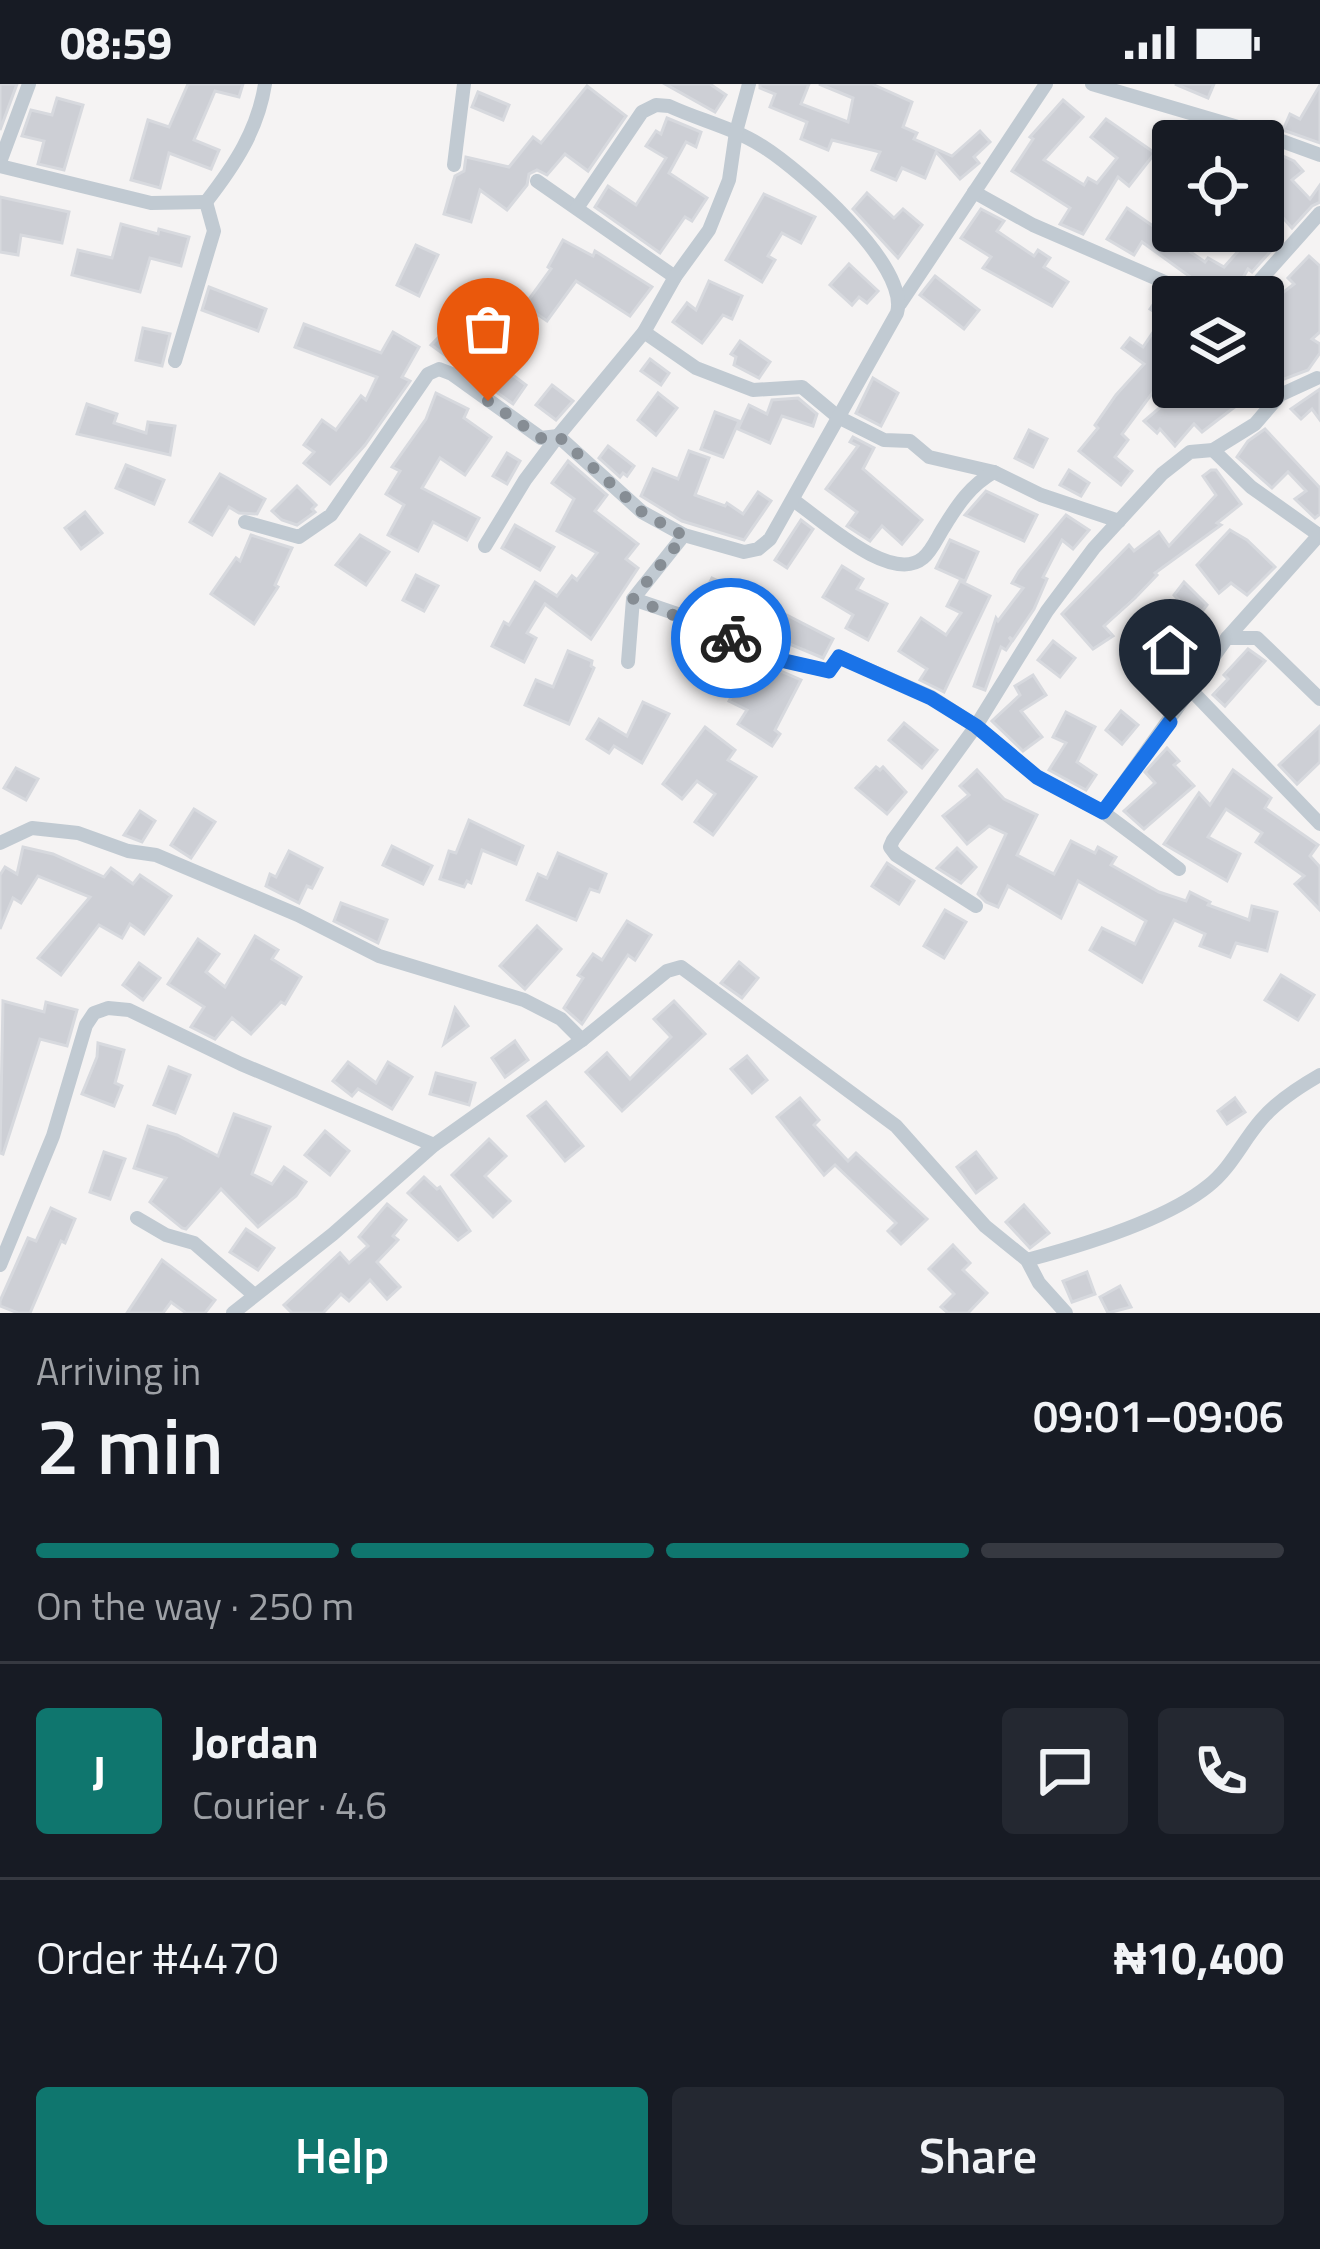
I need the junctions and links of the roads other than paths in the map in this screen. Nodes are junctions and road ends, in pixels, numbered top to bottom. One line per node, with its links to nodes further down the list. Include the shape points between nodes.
1 (29, 84): 11 (street)
2 (265, 84): 15 (street, via 236,165)
3 (464, 84): 12 (street)
4 (749, 84): 9 (street)
5 (1046, 84): 14 (street)
6 (1092, 84): 8 (street)
7 (1142, 84): 8 (street)
8 (1137, 100): 10 (street)
9 (736, 132): 16 (street, via 669,106 642,112); 19 (street, via 729,180 709,230); 21 (street, via 853,224 890,274)
10 (1320, 155)
11 (0, 164): 15 (street, via 151,203)
12 (454, 165)
13 (537, 181): 16 (street)
14 (974, 192): 20 (street); 21 (street)
15 (206, 202): 23 (street, via 214,231)
16 (578, 208): 19 (street)
17 (1320, 213): 18 (street)
18 (1264, 276)
19 (675, 277): 22 (street)
20 (1152, 277)
21 (900, 304): 25 (street)
22 (644, 332): 25 (street, via 696,368 753,390 802,387); 26 (street)
23 (175, 361)
24 (1317, 378): 27 (street, via 1280,395 1255,424)
25 (838, 417): 28 (street, via 884,440 910,441 929,457); 29 (street)
26 (558, 436): 31 (street, via 541,438 440,369 428,374 331,515 299,537); 33 (street, via 642,512); 34 (street)
27 (1213, 450): 30 (street, via 1190,452); 32 (street, via 1251,488)
28 (994, 472): 29 (street, via 974,483 926,556 908,566 872,556); 30 (street)
29 (793, 500): 33 (street, via 758,549)
30 (1119, 521): 40 (street, via 1047,611)
31 (245, 522)
32 (1320, 534): 36 (street)
33 (684, 536): 35 (street)
34 (485, 546)
35 (633, 599): 37 (street); 40 (street, via 776,659 829,671 839,657 872,669)
36 (1227, 638): 38 (street); 39 (street, via 1257,638)
37 (628, 662)
38 (1192, 691): 41 (street); 42 (street)
39 (1320, 699)
40 (976, 726): 41 (street, via 1037,777); 45 (street, via 890,847)
41 (1103, 812): 44 (street)
42 (1320, 824)
43 (1, 838): 46 (street, via 32,828 78,833 156,855 379,956 524,1000)
44 (1179, 869)
45 (976, 906)
46 (582, 1040): 48 (street); 50 (street, via 681,967 896,1126 985,1226)
47 (1320, 1075): 50 (street, via 1262,1119 1234,1160 1181,1204)
48 (434, 1145): 51 (street, via 130,1010 108,1008 86,1025 53,1136); 52 (street)
49 (137, 1219): 52 (street, via 194,1243)
50 (1027, 1260): 54 (street)
51 (0, 1265)
52 (253, 1294): 53 (street)
53 (233, 1313)
54 (1066, 1313)

